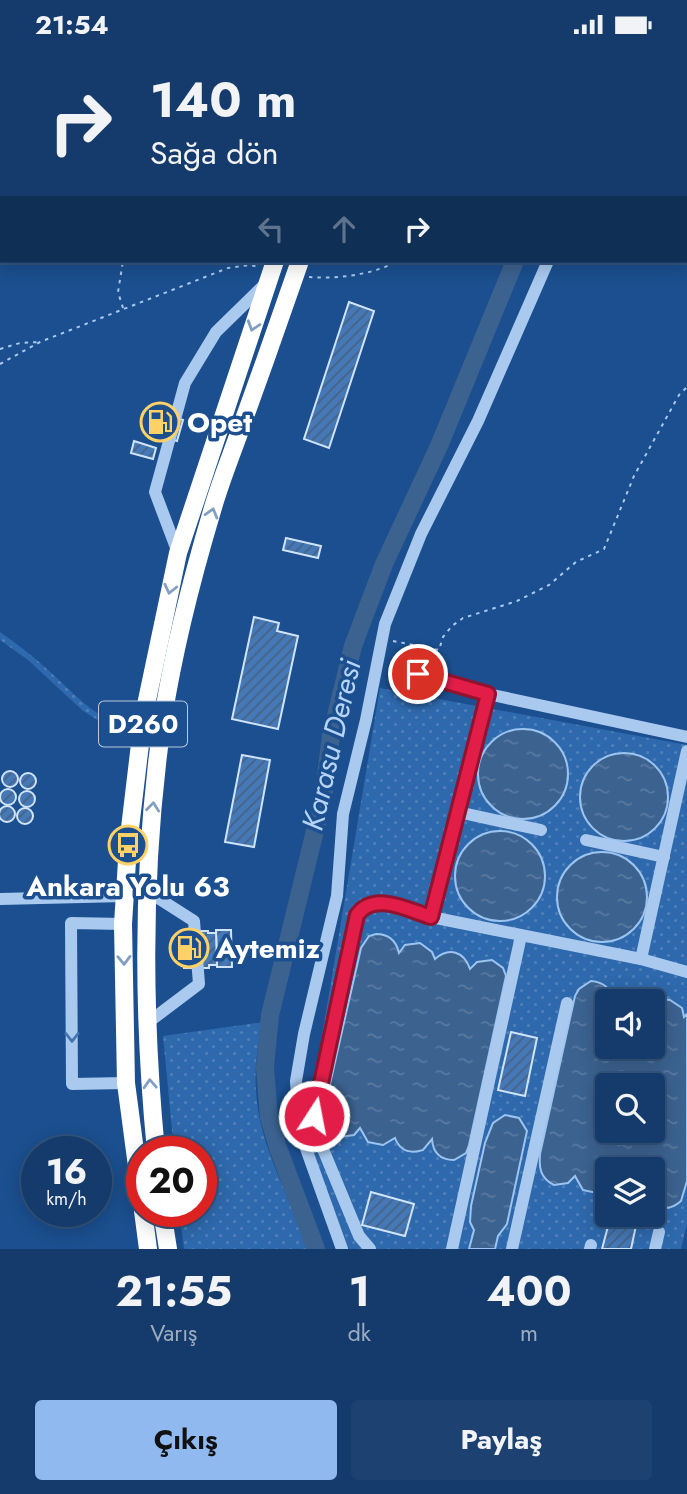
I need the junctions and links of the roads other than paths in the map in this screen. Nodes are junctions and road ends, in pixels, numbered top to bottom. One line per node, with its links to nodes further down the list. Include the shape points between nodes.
1 (547, 263): 31 (lane, via 478,421 421,534 385,624 343,814 337,896 296,1081 299,1129)
2 (297, 269): 13 (highway, D260, one-way to 2, via 163,716 181,630 212,510)
3 (272, 270): 4 (highway, D260, one-way to 4); 4 (lane, via 216,332 185,383 155,492)
4 (178, 553): 14 (highway, D260, one-way to 14, via 144,719)
5 (418, 674): 6 (lane)
6 (488, 694): 7 (lane); 9 (lane)
7 (687, 737)
8 (687, 751): 12 (lane)
9 (458, 812): 10 (lane); 16 (lane)
10 (541, 830)
11 (586, 840): 12 (lane)
12 (664, 857): 19 (lane)
13 (147, 891): 22 (highway, D260); 22 (lane, via 194,921 199,984)
14 (124, 896): 15 (lane); 17 (highway, D260)
15 (0, 898)
16 (431, 917): 18 (lane); 32 (lane, via 377,902 357,915 316,1109 318,1137 359,1236)
17 (123, 923): 23 (highway, D260, one-way to 23); 23 (lane, one-way to 23, via 71,923 72,1084)
18 (521, 936): 19 (lane); 33 (lane)
19 (641, 959): 20 (lane)
20 (687, 972)
21 (568, 1003): 34 (lane)
22 (146, 1024): 25 (highway, D260, one-way to 22)
23 (126, 1083): 24 (highway, D260)
24 (133, 1136)
25 (155, 1136)
26 (145, 1227): 29 (highway, D260)
27 (165, 1227): 30 (highway)
28 (659, 1232): 35 (lane)
29 (148, 1249)
30 (168, 1249)
31 (342, 1249)
32 (370, 1249)
33 (452, 1249)
34 (512, 1249)
35 (655, 1249)

